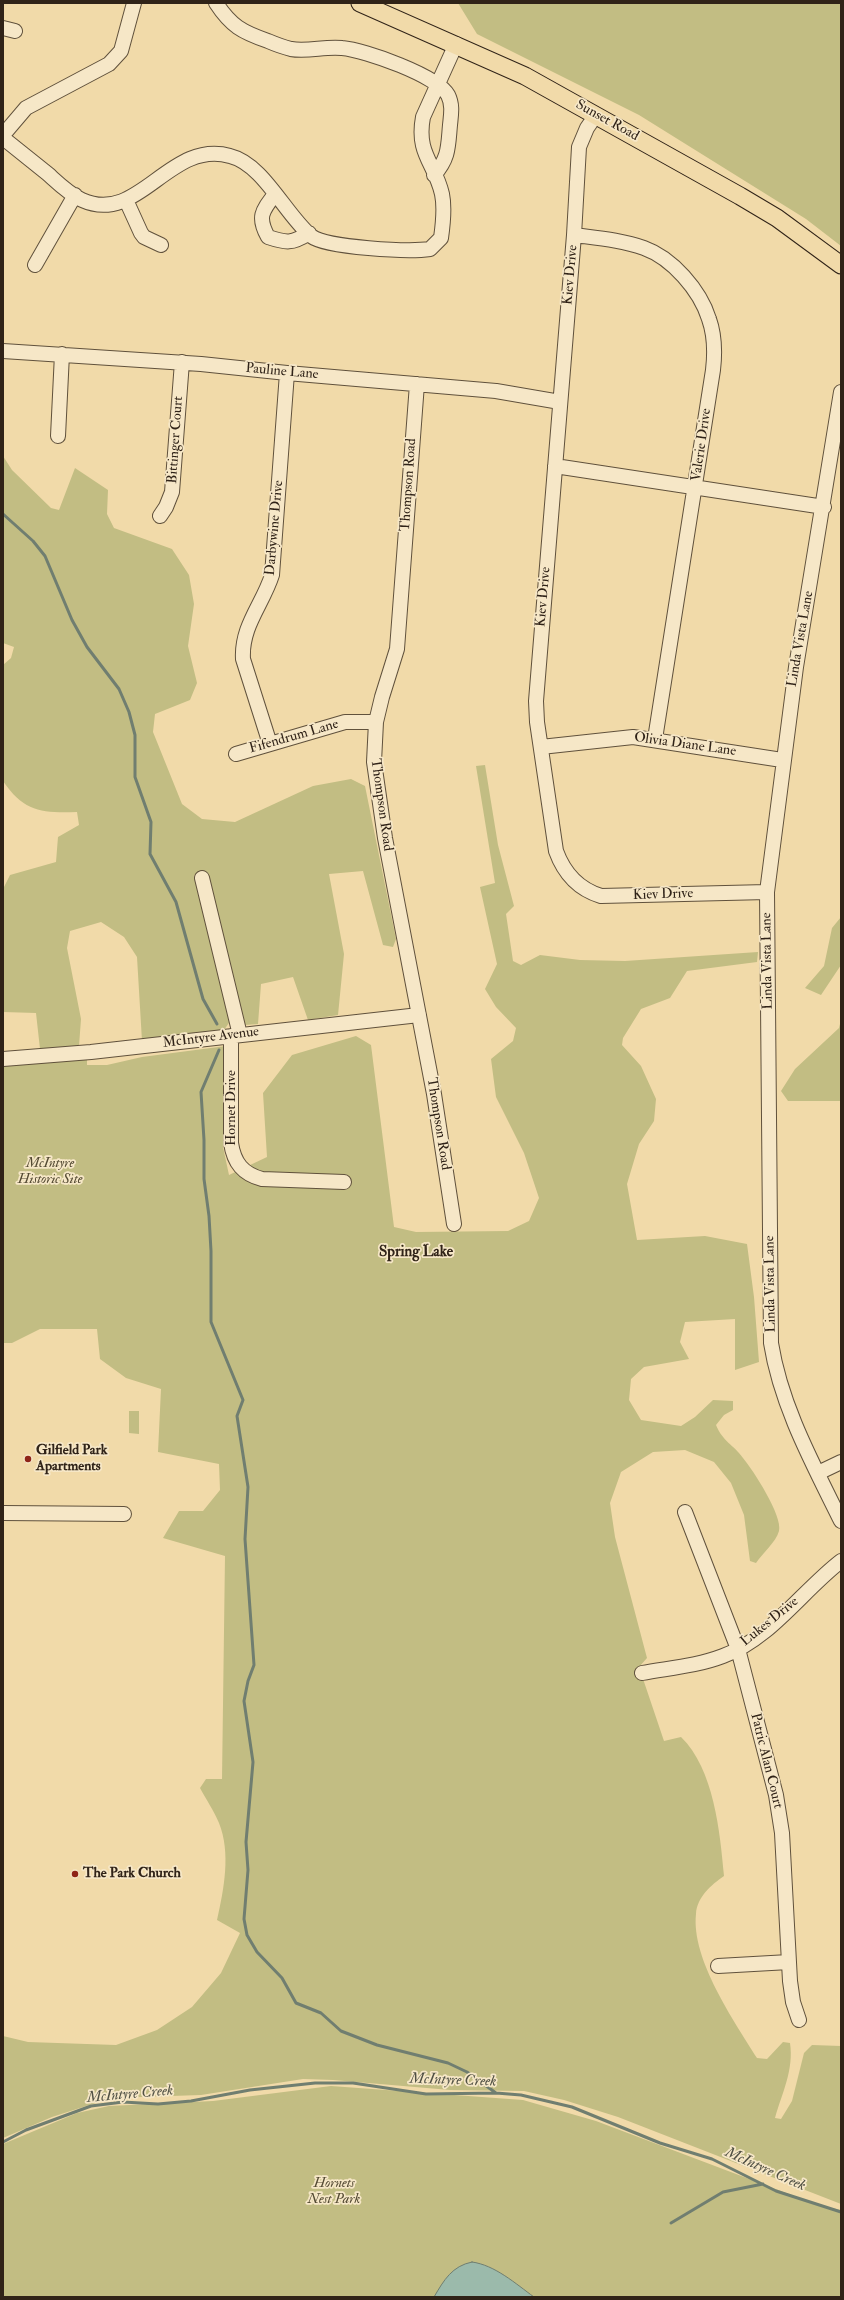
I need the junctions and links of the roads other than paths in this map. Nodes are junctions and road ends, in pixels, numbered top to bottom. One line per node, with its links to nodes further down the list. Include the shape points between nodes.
1 (134, 3): 7 (street, via 121,51 116,58 26,108)
2 (216, 3): 5 (street, via 240,31 258,38 290,49 329,47 364,52)
3 (360, 3): 4 (main road, Sunset Road)
4 (456, 44): 5 (street); 6 (main road, Sunset Road, via 525,76)
5 (438, 83): 8 (street, via 420,129 422,144); 8 (street, via 448,95 452,107 445,163)
6 (596, 115): 13 (street, Kiev Drive, via 579,147); 16 (main road, Sunset Road, via 777,218)
7 (3, 137): 10 (street)
8 (434, 175): 12 (street, via 442,193 444,214 441,238 430,249 330,244)
9 (275, 194): 11 (street, via 256,172 241,160 210,153 177,164); 12 (street); 12 (street, via 262,213 261,225 268,237 287,242 297,241)
10 (75, 195): 11 (street, via 93,203 103,204); 15 (street)
11 (126, 200): 14 (street, via 144,237)
12 (309, 233)
13 (574, 236): 23 (street, Kiev Drive); 26 (street, Valerie Drive, via 604,239 644,248 662,257 701,301 709,318 715,352)
14 (161, 245)
15 (35, 265)
16 (841, 265)
17 (3, 350): 18 (street, Pauline Lane)
18 (62, 354): 19 (street, Pauline Lane); 24 (street)
19 (182, 362): 20 (street, Pauline Lane); 28 (street, Bittinger Court, via 172,492)
20 (287, 374): 21 (street, Pauline Lane); 31 (street, Darbywine Drive, via 272,575 269,586 252,617 242,646 243,659)
21 (416, 384): 23 (street, Pauline Lane, via 496,391); 29 (street, Thompson Road, via 397,649)
22 (841, 392): 27 (street, Linda Vista Lane)
23 (560, 402): 25 (street, Kiev Drive)
24 (58, 436)
25 (555, 466): 26 (street); 32 (street, Kiev Drive, via 536,701)
26 (695, 487): 27 (street); 30 (street, Valerie Drive)
27 (824, 507): 34 (street, Linda Vista Lane)
28 (160, 516)
29 (376, 722): 31 (street, Fifendrum Lane, via 345,722); 37 (street, Thompson Road, via 376,781)
30 (655, 739): 32 (street, Olivia Diane Lane, via 608,738); 34 (street, Olivia Diane Lane)
31 (270, 744): 33 (street, Fifendrum Lane)
32 (540, 747): 36 (street, Kiev Drive, via 556,851 562,867 580,886 591,893 614,897)
33 (236, 754)
34 (782, 760): 36 (street, Linda Vista Lane)
35 (202, 878): 38 (street, Hornet Drive)
36 (767, 892): 43 (street, Linda Vista Lane, via 771,1343 780,1384)
37 (419, 1015): 38 (street, McIntyre Avenue); 41 (street, Thompson Road)
38 (236, 1035): 39 (street, McIntyre Avenue, via 92,1052); 40 (street, Hornet Drive, via 231,1143 232,1153 241,1169 251,1177 262,1179)
39 (3, 1059)
40 (344, 1182)
41 (454, 1224)
42 (841, 1462): 43 (street)
43 (818, 1473): 47 (street, Linda Vista Lane)
44 (685, 1512): 49 (street, Patric Alan Court)
45 (3, 1513): 46 (street)
46 (124, 1514)
47 (841, 1521)
48 (841, 1561): 49 (street, Lukes Drive, via 760,1634)
49 (738, 1649): 50 (street, Lukes Drive, via 708,1661); 51 (street, Patric Alan Court, via 779,1815)
50 (642, 1673)
51 (789, 1962): 52 (street); 53 (street, Patric Alan Court, via 793,2002)
52 (718, 1966)
53 (800, 2020)

